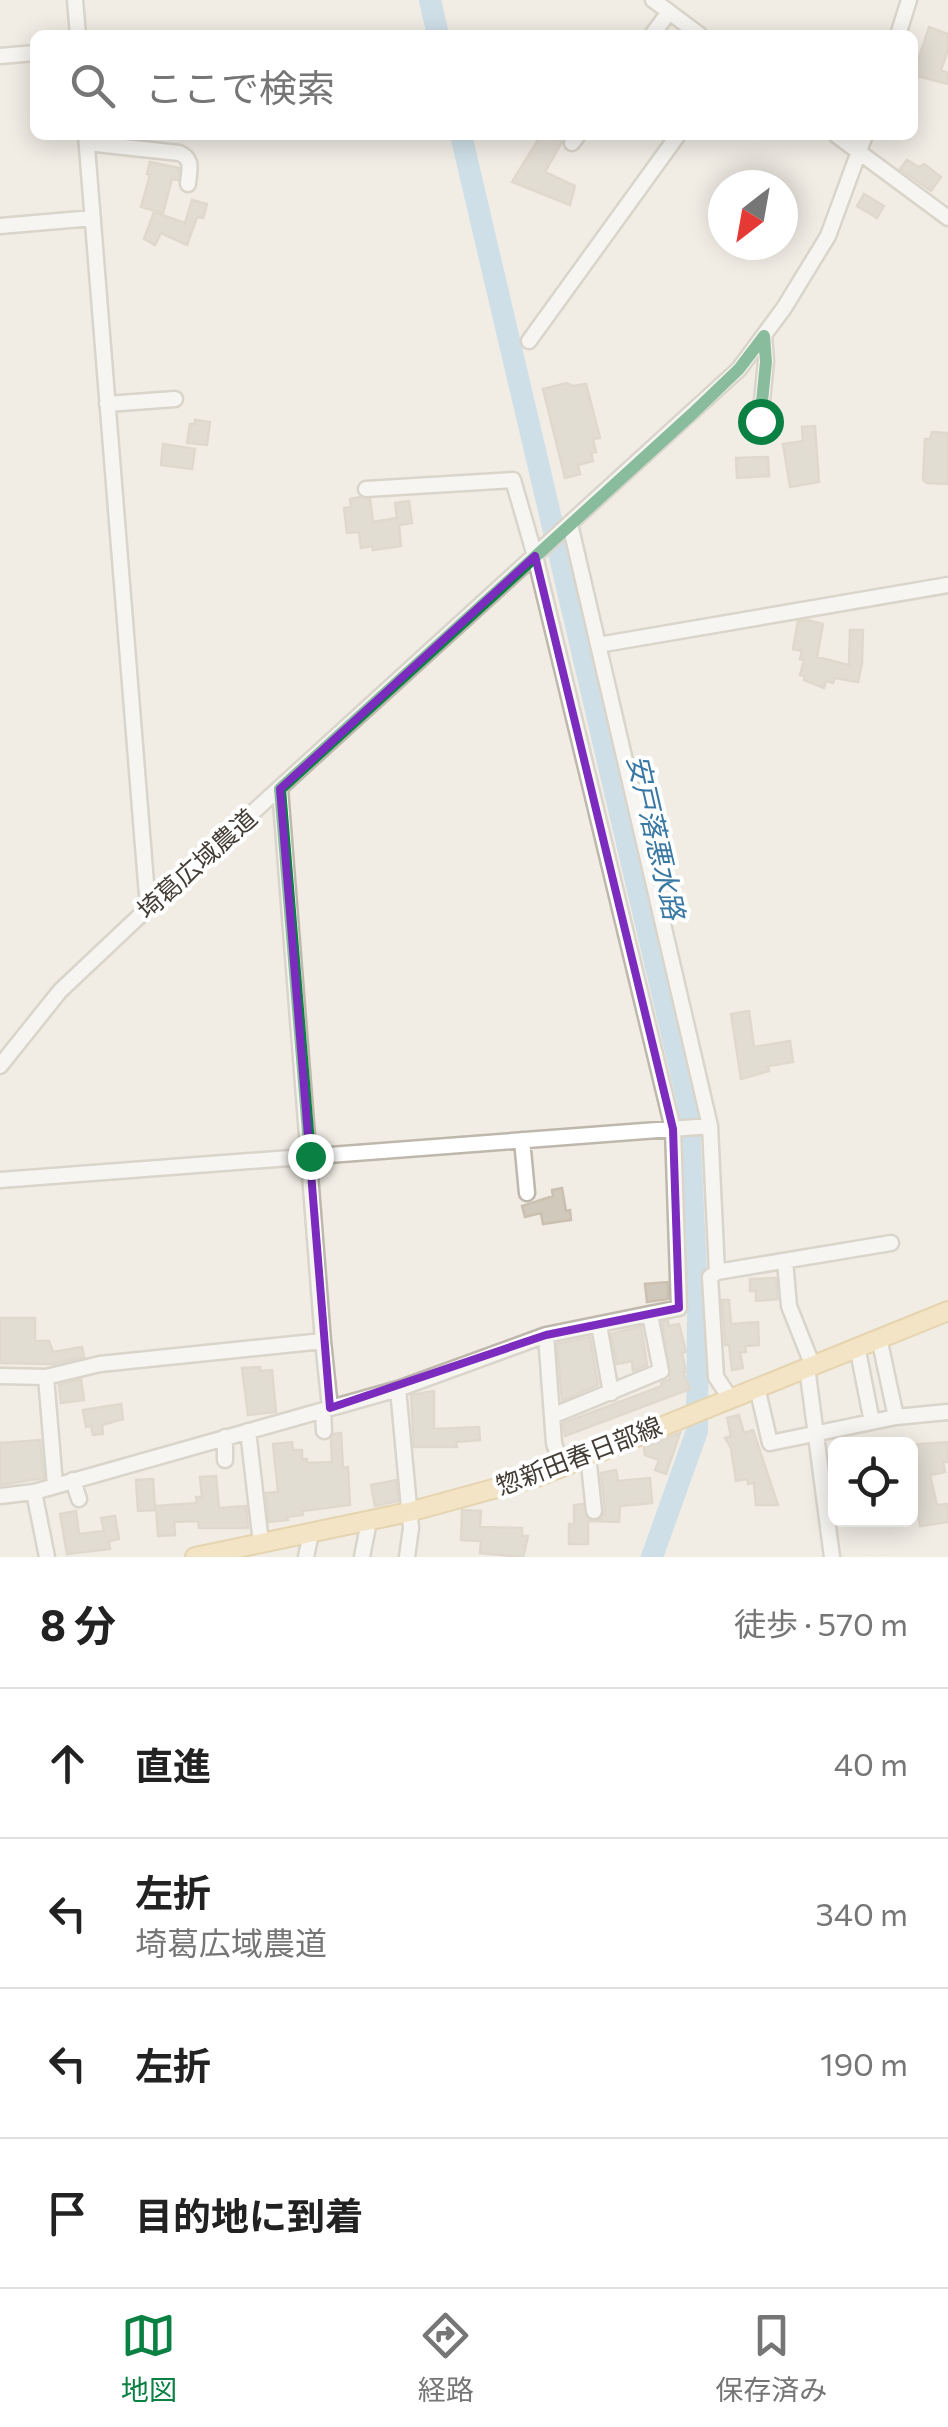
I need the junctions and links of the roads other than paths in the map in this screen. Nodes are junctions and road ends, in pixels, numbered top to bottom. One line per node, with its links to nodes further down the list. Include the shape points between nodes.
1 (75, 0): 5 (street)
2 (652, 0): 4 (street)
3 (909, 0): 8 (street)
4 (669, 12): 6 (street); 7 (street)
5 (78, 30)
6 (656, 30)
7 (693, 30)
8 (900, 30)
9 (30, 53): 10 (street)
10 (0, 56)
11 (87, 140): 18 (street)
12 (94, 140): 17 (street, via 179,152 190,162)
13 (674, 140): 22 (street)
14 (843, 140): 16 (street)
15 (863, 140): 16 (street, 埼葛広域農道)
16 (859, 152): 19 (street); 21 (street, 埼葛広域農道, via 828,236)
17 (188, 184)
18 (93, 218): 20 (street); 24 (street)
19 (948, 218)
20 (0, 226)
21 (764, 336): 25 (street); 27 (street, 埼葛広域農道, via 739,369)
22 (529, 341)
23 (175, 399): 24 (street)
24 (107, 404): 32 (street)
25 (760, 421)
26 (366, 489): 28 (street, via 514,480)
27 (568, 526): 28 (street, 埼葛広域農道); 30 (street)
28 (538, 554): 31 (street, 埼葛広域農道); 35 (street)
29 (948, 586): 30 (street)
30 (598, 645): 34 (street)
31 (280, 789): 32 (street, 埼葛広域農道); 37 (street)
32 (148, 908): 33 (street, 埼葛広域農道, via 60,991)
33 (0, 1066)
34 (710, 1126): 35 (street); 42 (street)
35 (673, 1129): 36 (street); 44 (street, via 679,1308)
36 (522, 1140): 37 (street); 39 (street)
37 (310, 1156): 38 (street); 48 (street)
38 (0, 1180)
39 (527, 1194)
40 (891, 1243): 41 (street)
41 (785, 1261): 42 (street); 50 (street, via 789,1306)
42 (718, 1272): 56 (street, via 710,1278 713,1352 716,1377)
43 (948, 1311): 47 (main road, 惣新田春日部線)
44 (650, 1314): 45 (street); 55 (street, via 661,1371)
45 (599, 1324): 46 (street); 55 (street)
46 (546, 1335): 54 (street); 59 (street)
47 (879, 1338): 49 (main road, 惣新田春日部線); 60 (street)
48 (323, 1341): 52 (street, via 100,1364); 57 (street)
49 (857, 1346): 50 (main road, 惣新田春日部線); 61 (street)
50 (810, 1366): 53 (main road, 惣新田春日部線); 64 (street)
51 (0, 1376): 52 (street)
52 (46, 1377): 70 (street)
53 (757, 1387): 56 (main road, 惣新田春日部線); 64 (street, via 770,1443)
54 (398, 1389): 57 (street); 75 (street)
55 (610, 1393): 59 (street)
56 (730, 1398): 66 (main road, 惣新田春日部線)
57 (327, 1409): 62 (street); 63 (street)
58 (948, 1412): 60 (street)
59 (552, 1416): 68 (street)
60 (896, 1417): 61 (street)
61 (872, 1422): 64 (street)
62 (248, 1431): 65 (street); 78 (street)
63 (324, 1431)
64 (816, 1434): 85 (street)
65 (225, 1437): 67 (street); 69 (street, via 171,1460)
66 (588, 1455): 68 (main road, 惣新田春日部線); 74 (street)
67 (225, 1460)
68 (561, 1465): 75 (main road, 惣新田春日部線)
69 (73, 1480): 70 (street); 73 (street)
70 (55, 1485): 71 (street)
71 (34, 1492): 72 (street); 80 (street)
72 (0, 1496)
73 (79, 1499)
74 (594, 1511)
75 (409, 1512): 76 (main road, 惣新田春日部線); 84 (street)
76 (369, 1521): 77 (main road, 惣新田春日部線); 83 (street)
77 (311, 1533): 78 (main road, 惣新田春日部線); 82 (street)
78 (261, 1544): 79 (main road, 惣新田春日部線)
79 (216, 1555): 81 (main road, 惣新田春日部線)
80 (48, 1557)
81 (196, 1557)
82 (306, 1557)
83 (362, 1557)
84 (407, 1557)
85 (832, 1557)

